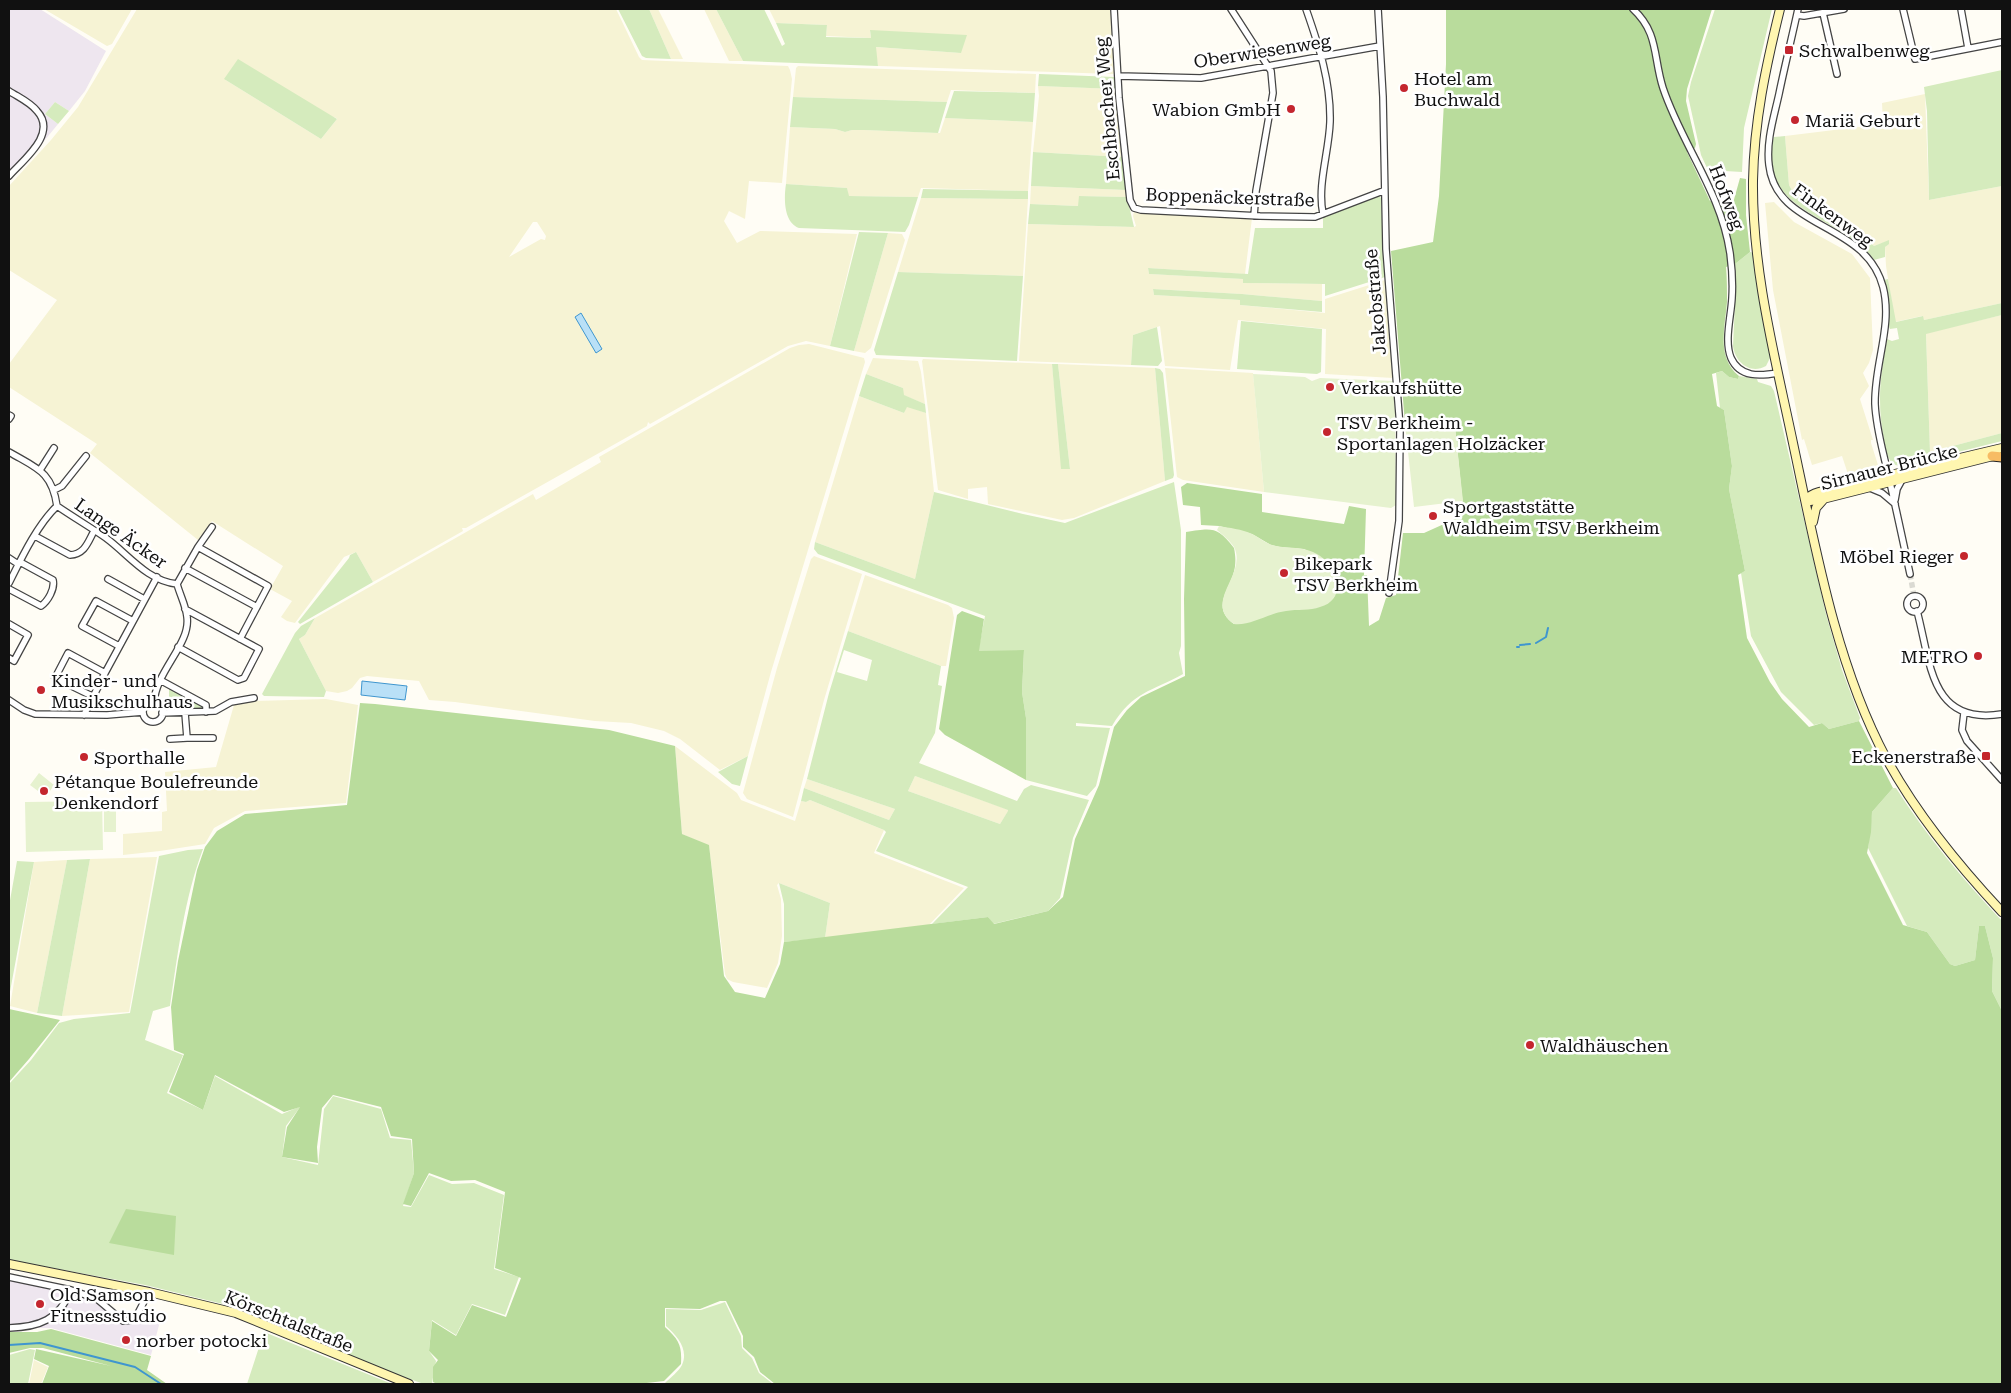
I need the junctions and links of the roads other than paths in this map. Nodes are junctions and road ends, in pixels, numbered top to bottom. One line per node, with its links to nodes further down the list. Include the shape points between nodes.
1 (1114, 9): 18 (street, Eschbacher Weg)
2 (1230, 9): 16 (street)
3 (1306, 9): 15 (street)
4 (1378, 9): 13 (street, Jakobstraße)
5 (1633, 9): 25 (street, Hofweg, via 1649,28 1666,97 1711,188 1726,231 1731,260 1728,342 1731,358 1747,373)
6 (1780, 9): 25 (main road, via 1759,105 1753,182 1759,273)
7 (1844, 9): 10 (street)
8 (1904, 9): 14 (street, via 1914,59)
9 (1961, 9): 14 (street)
10 (1825, 11): 11 (street, via 1804,16); 17 (street)
11 (1797, 12): 36 (street, Finkenweg, via 1770,139 1770,171 1786,202 1858,247 1880,280 1886,317 1877,373 1876,422)
12 (2002, 42): 14 (street)
13 (1380, 46): 15 (street, Oberwiesenweg); 21 (street, Jakobstraße)
14 (1968, 48)
15 (1322, 56): 16 (street, Oberwiesenweg); 23 (street, via 1330,116 1321,199)
16 (1269, 66): 18 (street, Oberwiesenweg, via 1201,78); 24 (street, via 1273,93)
17 (1837, 74)
18 (1118, 76): 22 (street, Eschbacher Weg)
19 (9, 91): 20 (street, via 37,111 44,128 37,144)
20 (9, 176)
21 (1384, 191): 23 (street, Boppenäckerstraße); 58 (street, Jakobstraße, via 1386,261 1400,427 1399,521)
22 (1132, 206): 24 (street, Boppenäckerstraße, via 1141,210)
23 (1324, 214): 24 (street, Boppenäckerstraße, via 1309,217)
24 (1254, 216)
25 (1778, 373): 37 (main road)
26 (9, 415): 27 (street)
27 (9, 420)
28 (54, 448): 34 (street)
29 (2002, 448): 36 (main road, Sirnauer Brücke)
30 (9, 452): 34 (street, Lange Äcker)
31 (2002, 455): 33 (highway)
32 (86, 456): 39 (street, Lange Äcker, via 62,486)
33 (1992, 456): 35 (main road, Sirnauer Brücke)
34 (40, 470): 39 (street, Lange Äcker)
35 (1904, 477): 36 (main road, Sirnauer Brücke); 42 (street, via 1897,490)
36 (1889, 478): 38 (main road, Sirnauer Brücke); 40 (main road, Sirnauer Brücke); 42 (street, Finkenweg)
37 (1801, 480): 40 (main road, via 1810,489); 41 (main road)
38 (1865, 487): 40 (main road, Sirnauer Brücke); 42 (street, via 1882,493)
39 (54, 490): 43 (street, Lange Äcker)
40 (1824, 495): 41 (main road, Sirnauer Brücke); 44 (main road, via 1816,508)
41 (1806, 499): 44 (main road)
42 (1895, 504): 52 (street, Finkenweg)
43 (57, 506): 46 (street, Lange Äcker); 47 (street)
44 (1812, 526): 86 (main road, via 1842,647 1876,739 1902,786 1934,833)
45 (212, 527): 48 (street)
46 (94, 531): 47 (street, via 83,550 70,555); 53 (street, Lange Äcker)
47 (35, 536): 50 (street)
48 (198, 547): 51 (street); 60 (street, via 268,586)
49 (9, 558): 50 (street)
50 (19, 563): 55 (street); 57 (street, via 53,580 54,587 41,606)
51 (185, 568): 56 (street); 60 (street)
52 (1910, 574)
53 (157, 578): 56 (street, Lange Äcker); 59 (street)
54 (108, 579): 59 (street)
55 (9, 583)
56 (177, 584): 61 (street, Lange Äcker)
57 (9, 589)
58 (1389, 593)
59 (144, 599): 63 (street)
60 (257, 607): 65 (street)
61 (185, 609): 65 (street); 67 (street, Lange Äcker, via 186,631)
62 (1917, 611): 79 (street, via 1937,686 1951,705)
63 (133, 621): 66 (street); 66 (street, via 96,601 82,626)
64 (9, 624): 68 (street, via 28,635 14,661)
65 (240, 638): 67 (street, via 259,649 244,678 238,680)
66 (119, 646): 69 (street)
67 (178, 647): 70 (street, Lange Äcker)
68 (9, 658)
69 (105, 672): 71 (street); 71 (street, via 68,653 55,678)
70 (160, 680): 74 (street, Lange Äcker); 76 (street, via 206,705)
71 (92, 696): 81 (street)
72 (254, 698): 76 (street, via 231,702)
73 (9, 700): 81 (street, via 36,714)
74 (154, 703): 75 (street, via 148,704); 77 (street)
75 (143, 712): 77 (street, via 145,718 153,722 159,720); 81 (street)
76 (206, 712): 78 (street)
77 (162, 713): 78 (street)
78 (186, 713): 82 (street)
79 (1964, 713): 80 (street, via 1986,717); 85 (street, via 1962,730 1967,741)
80 (2002, 714)
81 (84, 715)
82 (187, 738): 83 (street); 84 (street)
83 (212, 738)
84 (170, 740)
85 (2002, 780)
86 (2002, 912)
87 (9, 1264): 90 (main road, Körschtalstraße)
88 (9, 1277): 89 (street)
89 (71, 1290): 90 (street, via 97,1299 123,1321 136,1317); 91 (street, via 61,1309 50,1319 30,1328)
90 (148, 1292): 92 (main road, Körschtalstraße, via 236,1313)
91 (9, 1328)
92 (409, 1384)

